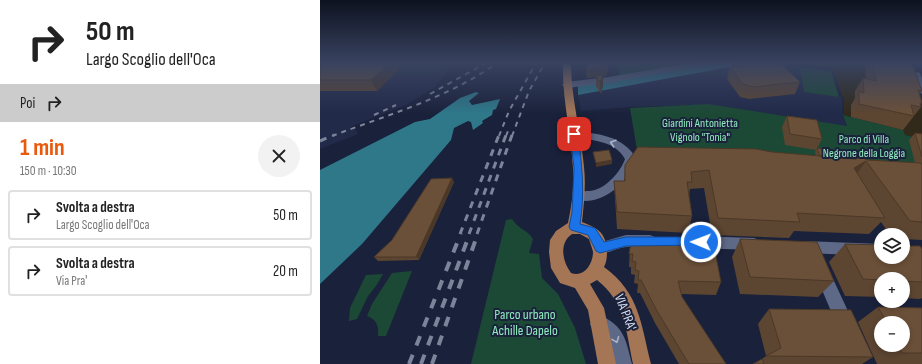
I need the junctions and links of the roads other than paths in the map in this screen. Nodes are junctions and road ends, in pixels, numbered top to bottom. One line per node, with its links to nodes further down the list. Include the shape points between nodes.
1 (566, 80): 4 (main road)
2 (608, 80): 4 (street)
3 (918, 80): 5 (street)
4 (566, 86): 6 (main road)
5 (922, 91)
6 (574, 134): 7 (street, one-way to 6, via 623,147 615,143); 9 (main road, via 578,161)
7 (631, 158): 8 (street); 9 (street, via 625,170 599,194)
8 (644, 158)
9 (578, 196): 10 (main road)
10 (574, 227): 16 (main road, via 591,232 598,240); 19 (main road, via 563,232 558,238 556,264 563,278)
11 (663, 242): 16 (street, via 626,241)
12 (686, 242): 13 (street)
13 (764, 245)
14 (788, 246): 15 (street)
15 (812, 247): 17 (street); 21 (street)
16 (600, 248): 18 (main road, via 600,265)
17 (874, 250)
18 (596, 270): 19 (main road); 24 (main road, VIA PRA', via 611,281 621,293 630,314)
19 (579, 280): 20 (main road, via 596,308)
20 (599, 324): 22 (main road); 23 (street, VIA PRA', one-way to 23, via 606,326 616,337)
21 (849, 335)
22 (607, 364)
23 (623, 364)
24 (642, 364)

